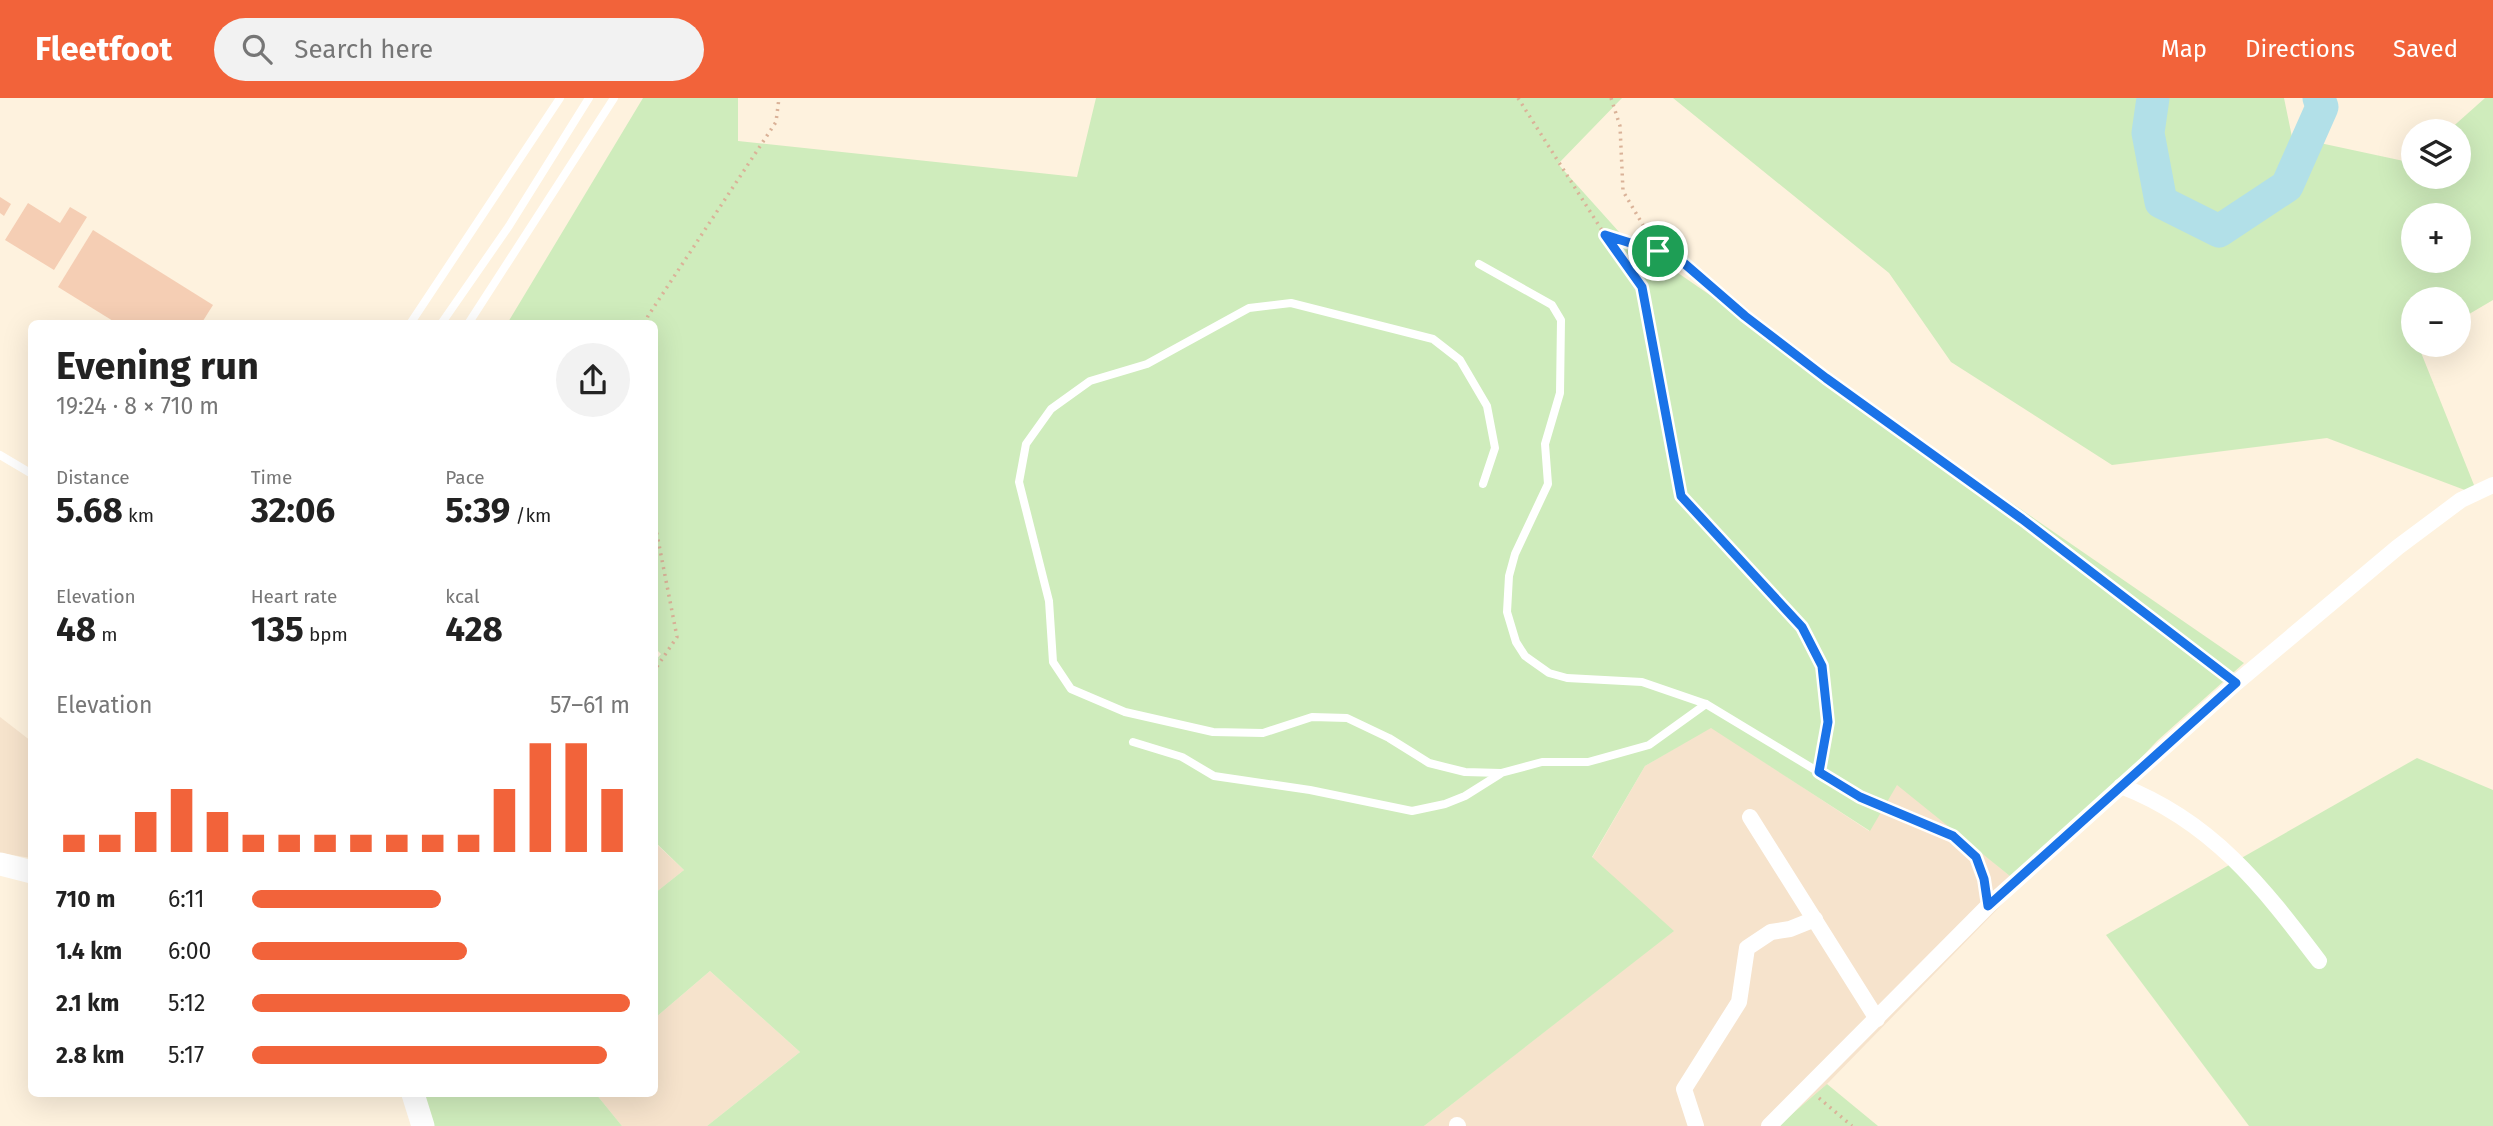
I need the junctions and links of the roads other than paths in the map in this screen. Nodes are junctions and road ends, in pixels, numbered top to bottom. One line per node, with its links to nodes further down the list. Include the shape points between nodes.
1 (560, 98): 5 (lane)
2 (589, 98): 6 (lane)
3 (614, 98): 7 (lane)
4 (1479, 264): 13 (lane, via 1552,305 1561,320 1560,393 1545,444 1548,484 1509,576 1507,612 1516,642 1525,656 1549,673 1643,682)
5 (413, 320)
6 (444, 320)
7 (471, 320)
8 (0, 454): 9 (lane)
9 (28, 472)
10 (1483, 484): 15 (lane, via 1495,448 1487,406 1460,360 1433,339 1291,303 1249,308 1147,364 1090,381 1051,409 1026,444 1019,482 1049,601 1053,662 1071,689 1125,712 1213,732 1263,733 1312,717 1347,718 1429,763 1465,772)
11 (2493, 485): 17 (street, via 2461,500 2398,547)
12 (1681, 496): 16 (lane, via 1802,627 1822,666 1828,722)
13 (1706, 704): 15 (lane, via 1649,745 1588,762 1542,762); 16 (lane)
14 (1133, 742): 15 (lane, via 1182,757 1214,776 1412,811 1465,796)
15 (1501, 772)
16 (1819, 772): 21 (lane, via 1860,797 1953,836 1976,857)
17 (2122, 786): 21 (street); 23 (street, via 2178,814 2229,852)
18 (1750, 817): 22 (street)
19 (0, 864): 20 (main road)
20 (28, 871)
21 (1988, 906): 24 (street)
22 (1815, 919): 24 (street); 27 (street, via 1771,932 1747,948 1739,1002 1684,1089)
23 (2319, 961)
24 (1877, 1019): 28 (street)
25 (415, 1097): 26 (main road)
26 (423, 1126)
27 (1696, 1126)
28 (1769, 1126)

